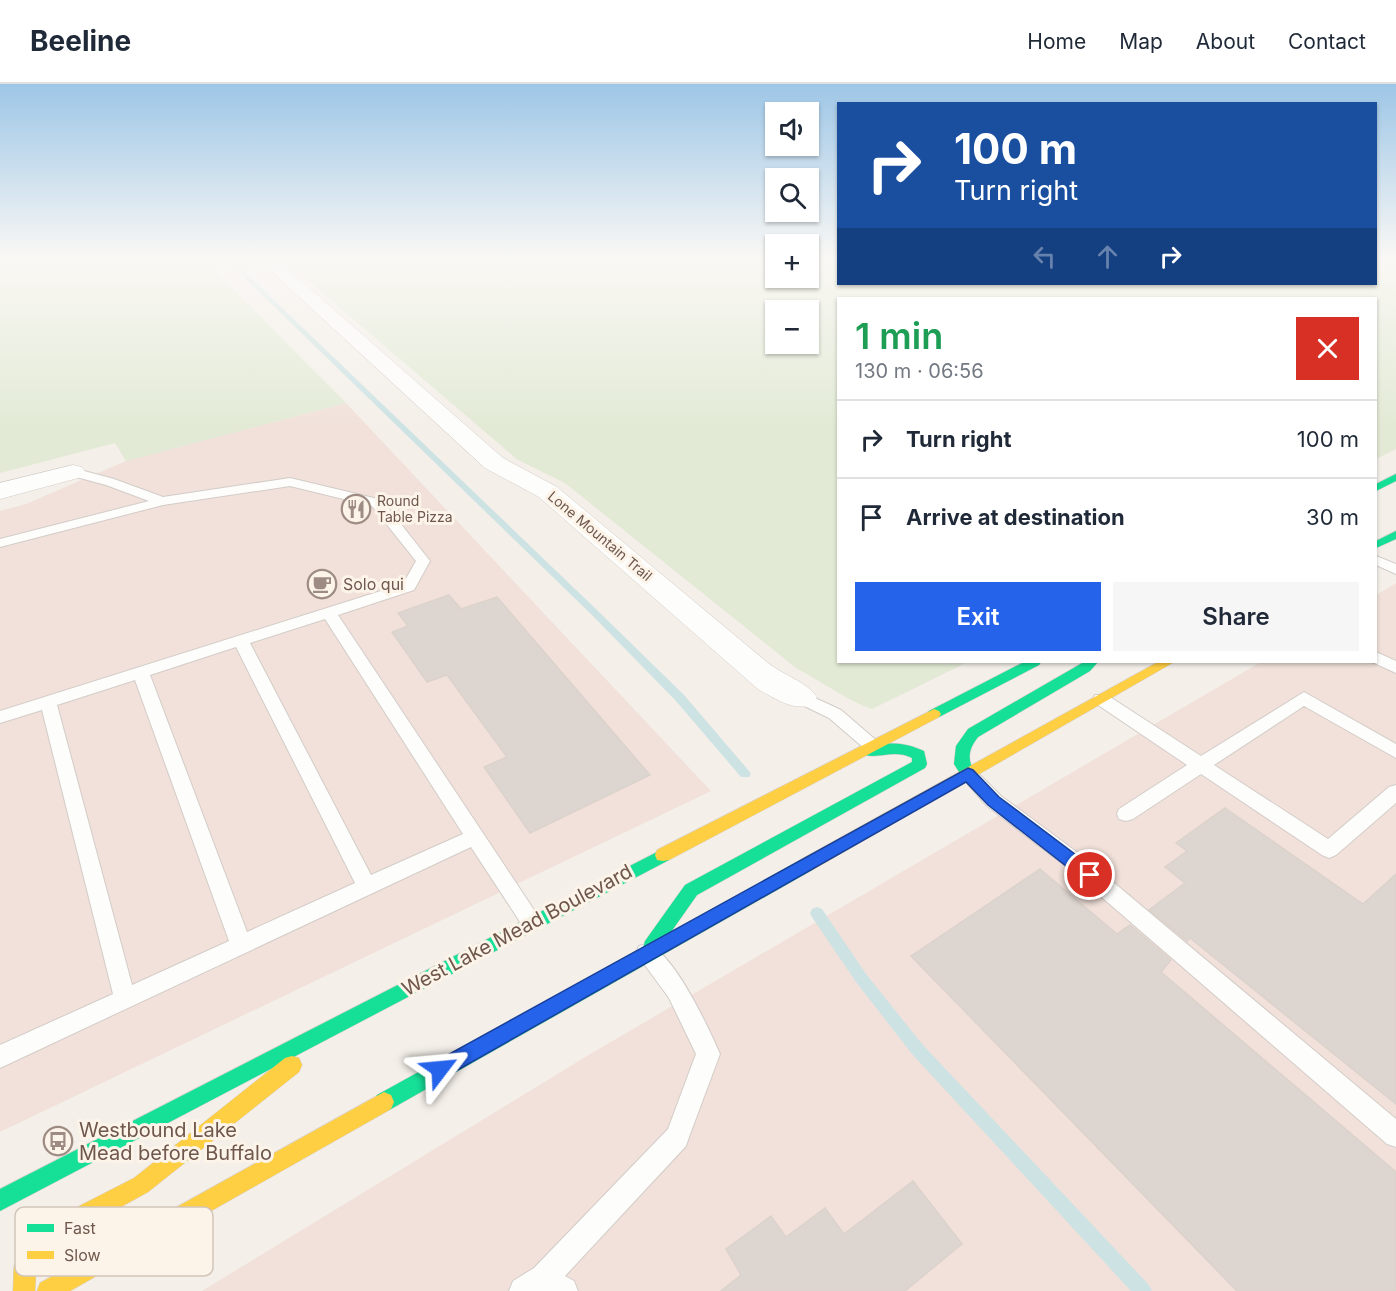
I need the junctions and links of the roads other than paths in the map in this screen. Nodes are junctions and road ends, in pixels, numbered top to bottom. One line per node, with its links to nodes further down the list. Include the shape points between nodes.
1 (328, 314): 20 (street, Lone Mountain Trail, via 494,463 548,492 757,671)
2 (73, 472): 5 (street); 6 (lane)
3 (1396, 477): 4 (main road)
4 (1377, 487)
5 (0, 490)
6 (162, 501): 8 (lane); 12 (lane, via 290,482 377,503 423,561 410,587)
7 (1396, 534): 9 (main road)
8 (0, 543)
9 (1377, 544)
10 (1377, 560): 11 (lane)
11 (1396, 570)
12 (329, 613): 13 (lane); 31 (lane)
13 (242, 640): 19 (lane); 32 (lane)
14 (1377, 658): 18 (lane)
15 (1032, 663): 24 (main road, West Lake Mead Boulevard)
16 (1090, 663): 28 (main road, via 973,733 963,746 961,764)
17 (1165, 663): 21 (main road)
18 (1396, 668)
19 (141, 672): 22 (lane); 34 (lane)
20 (800, 697): 24 (lane, via 835,714)
21 (1101, 699): 27 (lane); 28 (main road)
22 (48, 702): 23 (lane); 36 (lane)
23 (0, 717)
24 (871, 745): 26 (main road, West Lake Mead Boulevard)
25 (1396, 752): 27 (lane, via 1304,698)
26 (854, 754): 33 (main road, West Lake Mead Boulevard); 35 (main road, via 907,747 919,755 920,764 691,890)
27 (1201, 765): 29 (lane, via 1329,850); 30 (lane)
28 (968, 774): 35 (main road); 39 (lane, via 994,801 1075,862)
29 (1396, 792)
30 (1126, 814)
31 (476, 836): 32 (lane); 33 (lane)
32 (367, 887): 34 (lane)
33 (531, 922): 37 (main road, West Lake Mead Boulevard)
34 (241, 945): 36 (lane)
35 (647, 953): 42 (main road); 45 (lane, via 677,991 708,1054 676,1137)
36 (125, 999): 38 (lane)
37 (352, 1017): 40 (main road, West Lake Mead Boulevard); 41 (main road, via 140,1186)
38 (0, 1057)
39 (1396, 1135)
40 (0, 1200)
41 (100, 1207)
42 (197, 1207)
43 (23, 1276): 46 (main road)
44 (75, 1276): 47 (main road)
45 (544, 1288)
46 (24, 1291)
47 (48, 1291)

